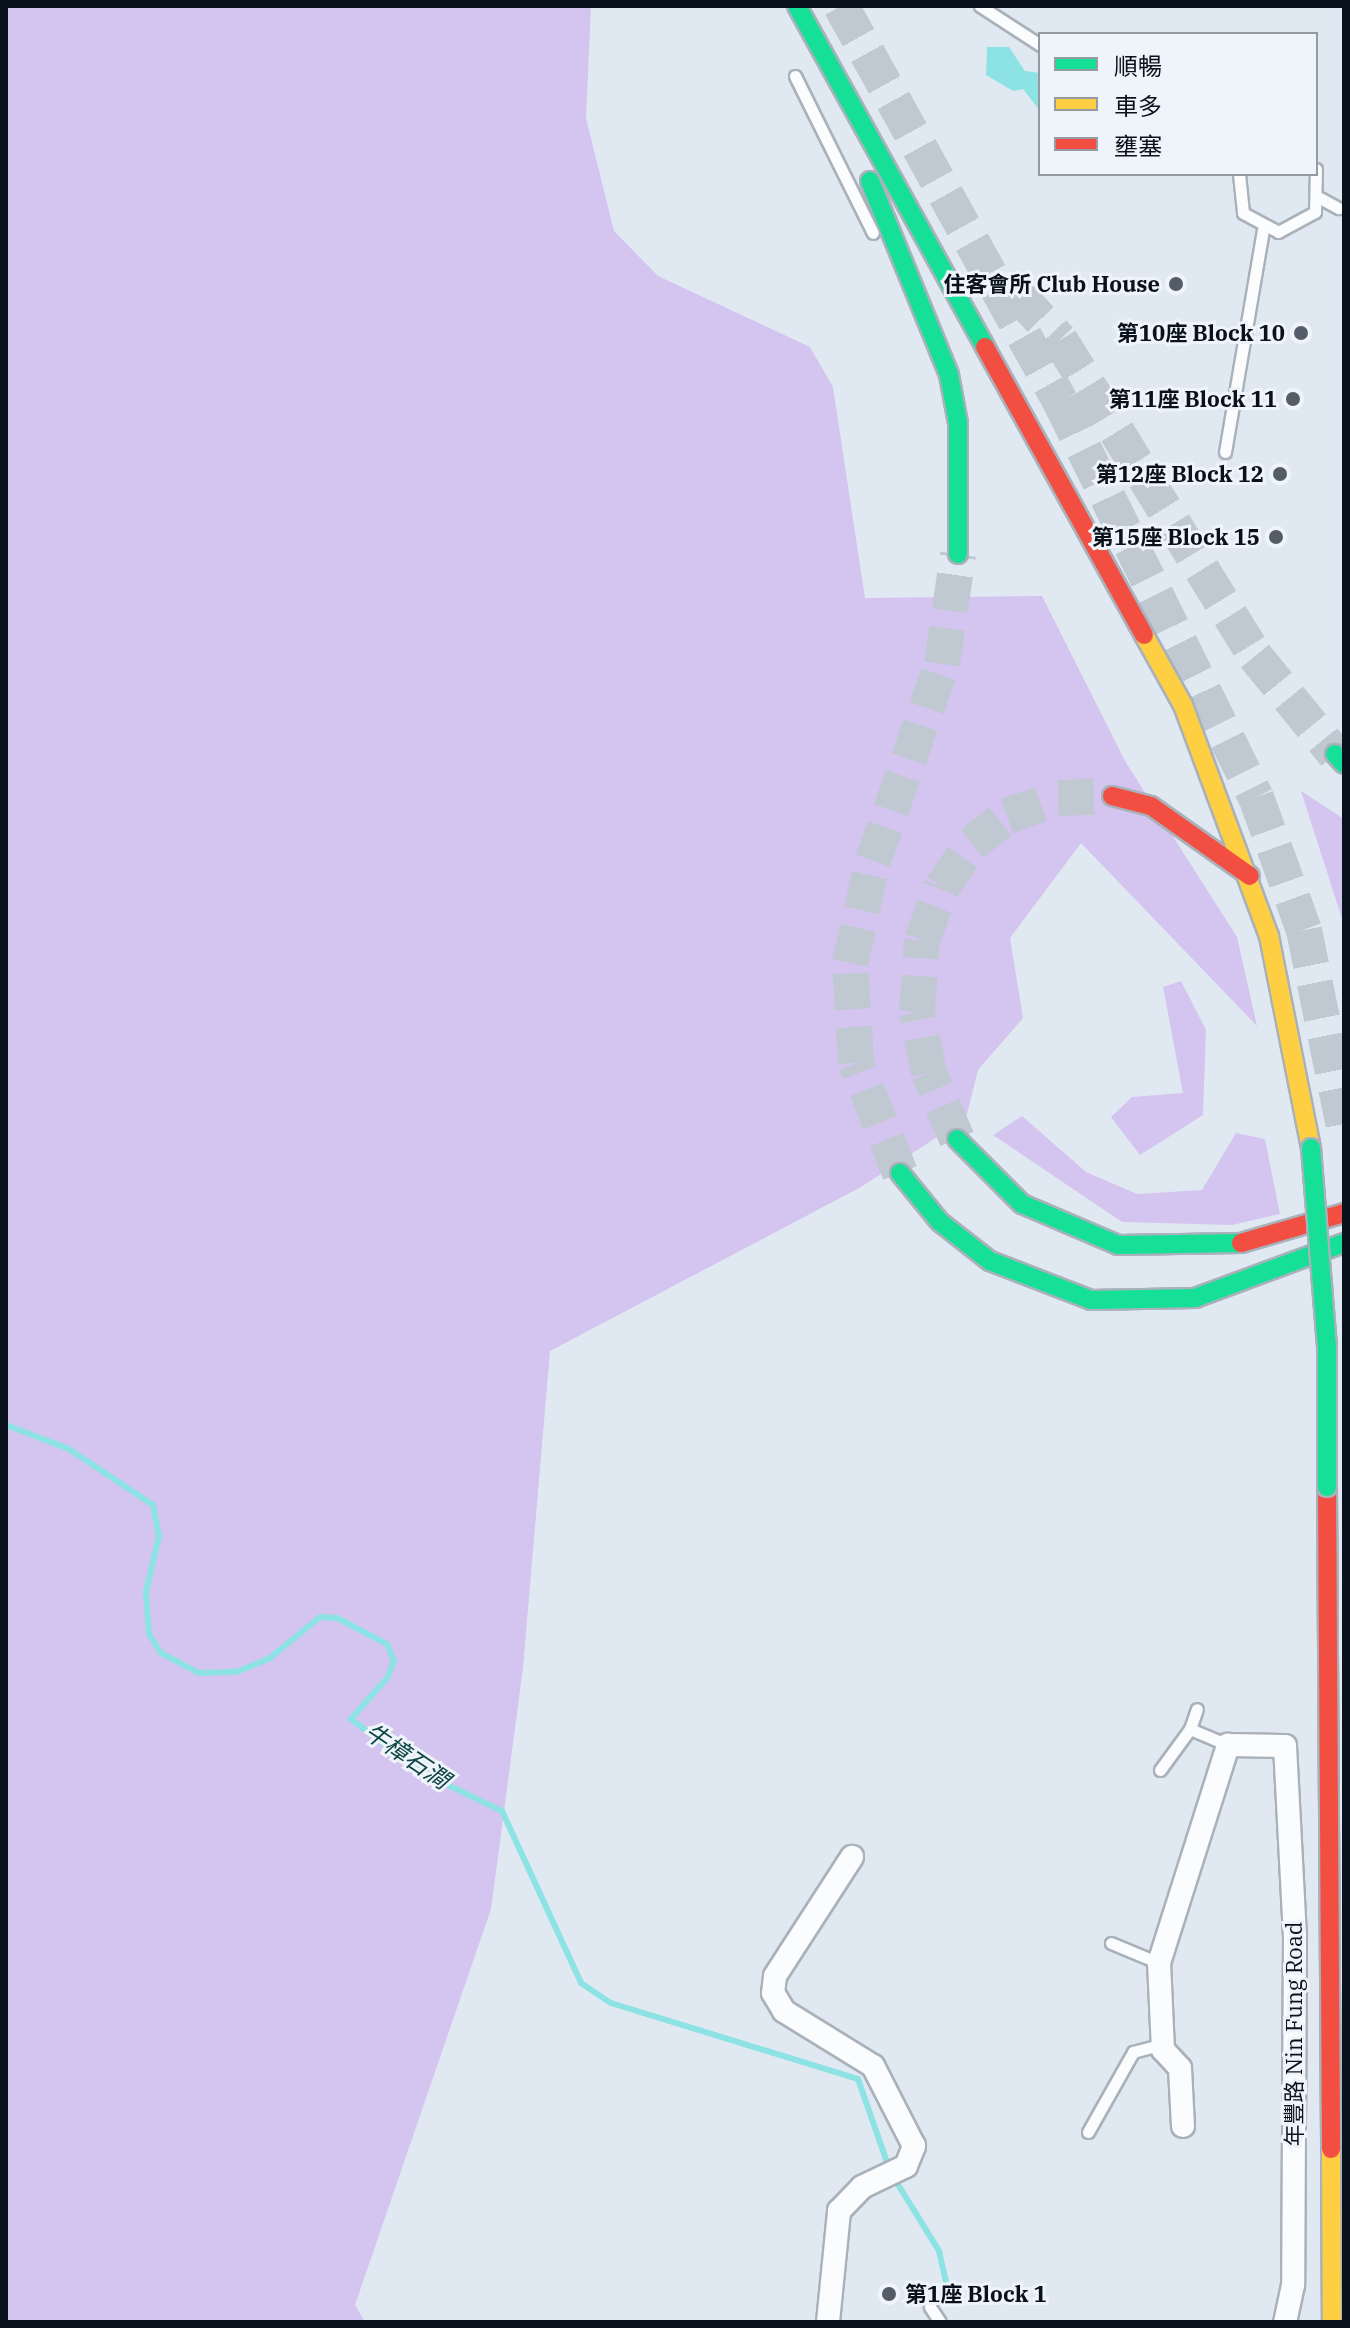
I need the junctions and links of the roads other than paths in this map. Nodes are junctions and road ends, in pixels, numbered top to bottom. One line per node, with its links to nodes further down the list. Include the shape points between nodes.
1 (797, 6): 5 (main road)
2 (980, 6): 3 (lane)
3 (1038, 44)
4 (795, 76): 11 (lane, via 918,324)
5 (853, 114): 11 (main road, via 876,191); 15 (main road, via 895,180 1183,705)
6 (1238, 176): 10 (lane, via 1243,213)
7 (1317, 176): 8 (lane)
8 (1320, 198): 9 (lane); 10 (lane, via 1292,230)
9 (1338, 208)
10 (1263, 230): 12 (lane)
11 (942, 351): 13 (main road, via 958,423)
12 (1225, 452)
13 (958, 554)
14 (1112, 796): 15 (main road, via 1151,806)
15 (1250, 876): 34 (main road, bridge, via 1299,1077 1318,1202 1327,1487)
16 (957, 1139): 18 (main road, via 1022,1204 1118,1245 1234,1245)
17 (900, 1173): 19 (main road, via 940,1222 990,1261 1091,1300 1195,1298)
18 (1344, 1213)
19 (1344, 1243)
20 (1197, 1709): 21 (lane)
21 (1190, 1729): 22 (lane); 23 (lane)
22 (1228, 1745): 26 (street); 33 (street, 年豐路 Nin Fung Road, via 1285,1746 1295,1968 1293,2285)
23 (1160, 1770)
24 (852, 1857): 31 (street, via 775,1976 773,1993 784,2011 873,2066 914,2146 906,2166 862,2187 839,2211)
25 (1111, 1943): 26 (lane)
26 (1159, 1963): 27 (street)
27 (1163, 2044): 28 (street, via 1180,2068); 29 (lane, via 1133,2052)
28 (1183, 2126)
29 (1088, 2132)
30 (930, 2307): 32 (lane)
31 (828, 2322)
32 (940, 2322)
33 (1285, 2322)
34 (1332, 2322)

